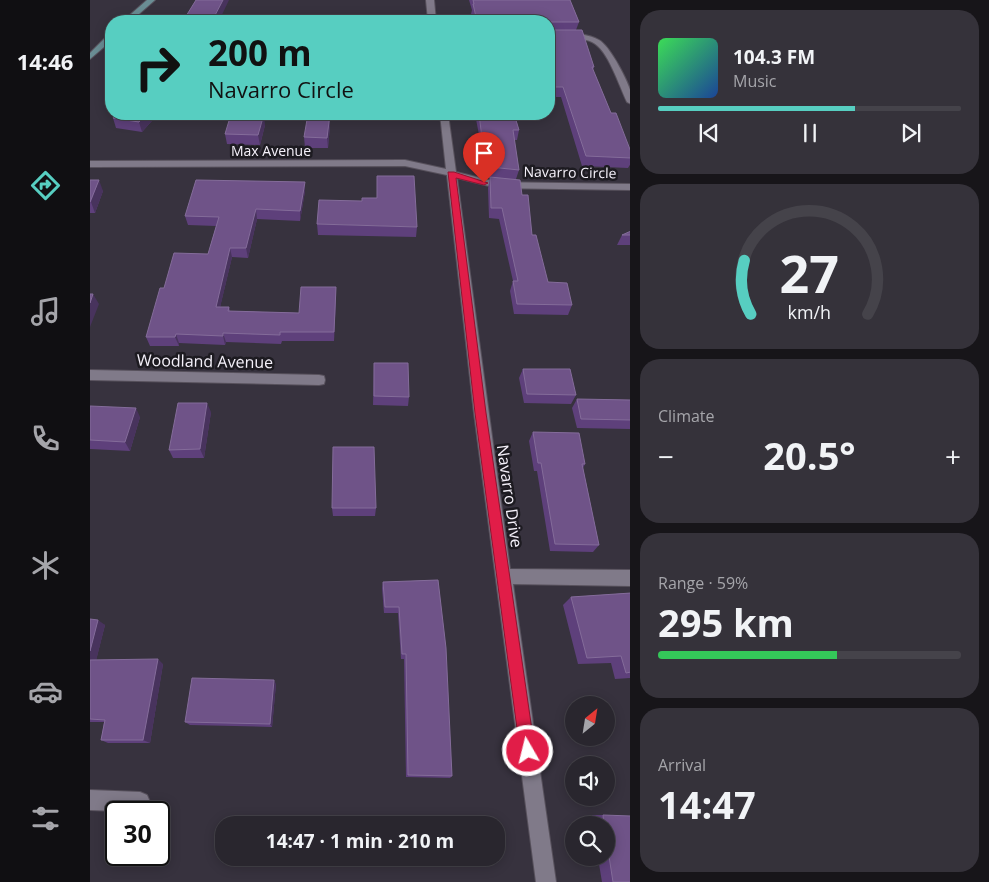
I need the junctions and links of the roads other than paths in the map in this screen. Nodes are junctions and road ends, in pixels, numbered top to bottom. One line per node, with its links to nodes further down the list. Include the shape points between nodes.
1 (151, 0): 3 (main road)
2 (430, 0): 4 (street)
3 (134, 15)
4 (431, 15)
5 (555, 36): 8 (street, via 596,41 604,47)
6 (105, 42): 7 (main road)
7 (90, 56)
8 (630, 102)
9 (445, 120): 11 (street, Navarro Drive)
10 (90, 164): 11 (street, Max Avenue, via 405,163 420,164)
11 (451, 174): 12 (street, Navarro Circle, via 497,185); 15 (street, Navarro Drive)
12 (630, 187)
13 (90, 375): 14 (street, Woodland Avenue)
14 (319, 380)
15 (503, 576): 16 (street); 19 (street, Navarro Drive)
16 (630, 578)
17 (90, 800): 18 (street)
18 (115, 801)
19 (546, 882)

